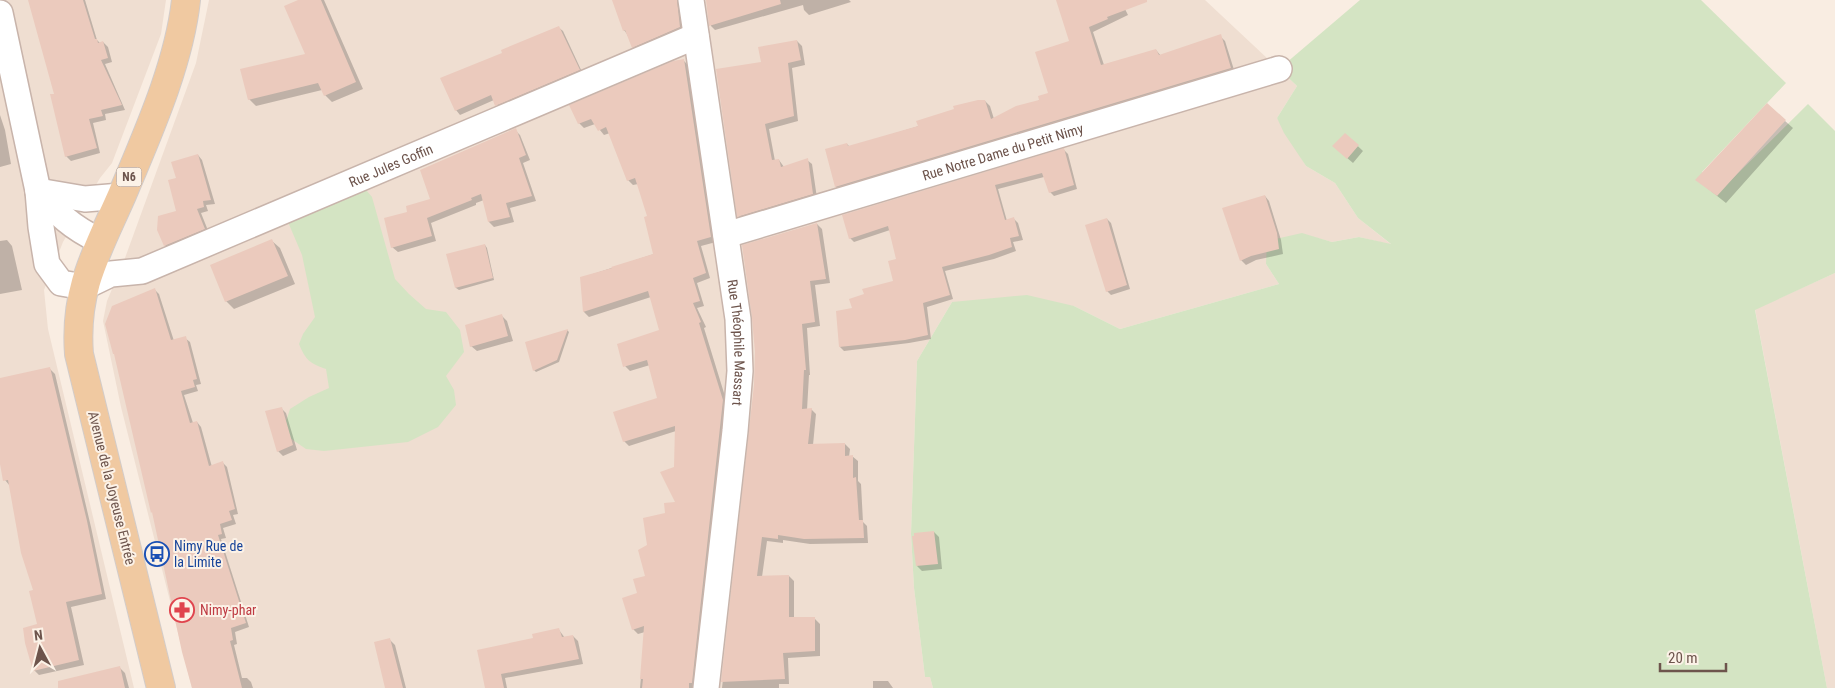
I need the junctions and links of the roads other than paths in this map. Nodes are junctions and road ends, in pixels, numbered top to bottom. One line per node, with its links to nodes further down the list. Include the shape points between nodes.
1 (186, 0): 7 (main road, Avenue de la Joyeuse Entrée / N6, via 176,52)
2 (691, 0): 4 (street, Rue Théophile Massart)
3 (0, 13): 6 (street)
4 (696, 36): 8 (street, Rue Théophile Massart); 10 (street, Rue Jules Goffin, via 142,271 111,274)
5 (1279, 69): 8 (street, Rue Notre Dame du Petit Nimy)
6 (38, 191): 7 (street, via 85,199); 9 (street, via 66,221); 10 (street, via 47,264 61,283)
7 (121, 196): 9 (main road, Avenue de la Joyeuse Entrée / N6)
8 (726, 234): 12 (street, Rue Théophile Massart, via 738,319 740,371)
9 (100, 241): 10 (main road, Avenue de la Joyeuse Entrée / N6)
10 (84, 286): 11 (main road, Avenue de la Joyeuse Entrée / N6, via 77,332 79,354)
11 (161, 688)
12 (706, 688)

